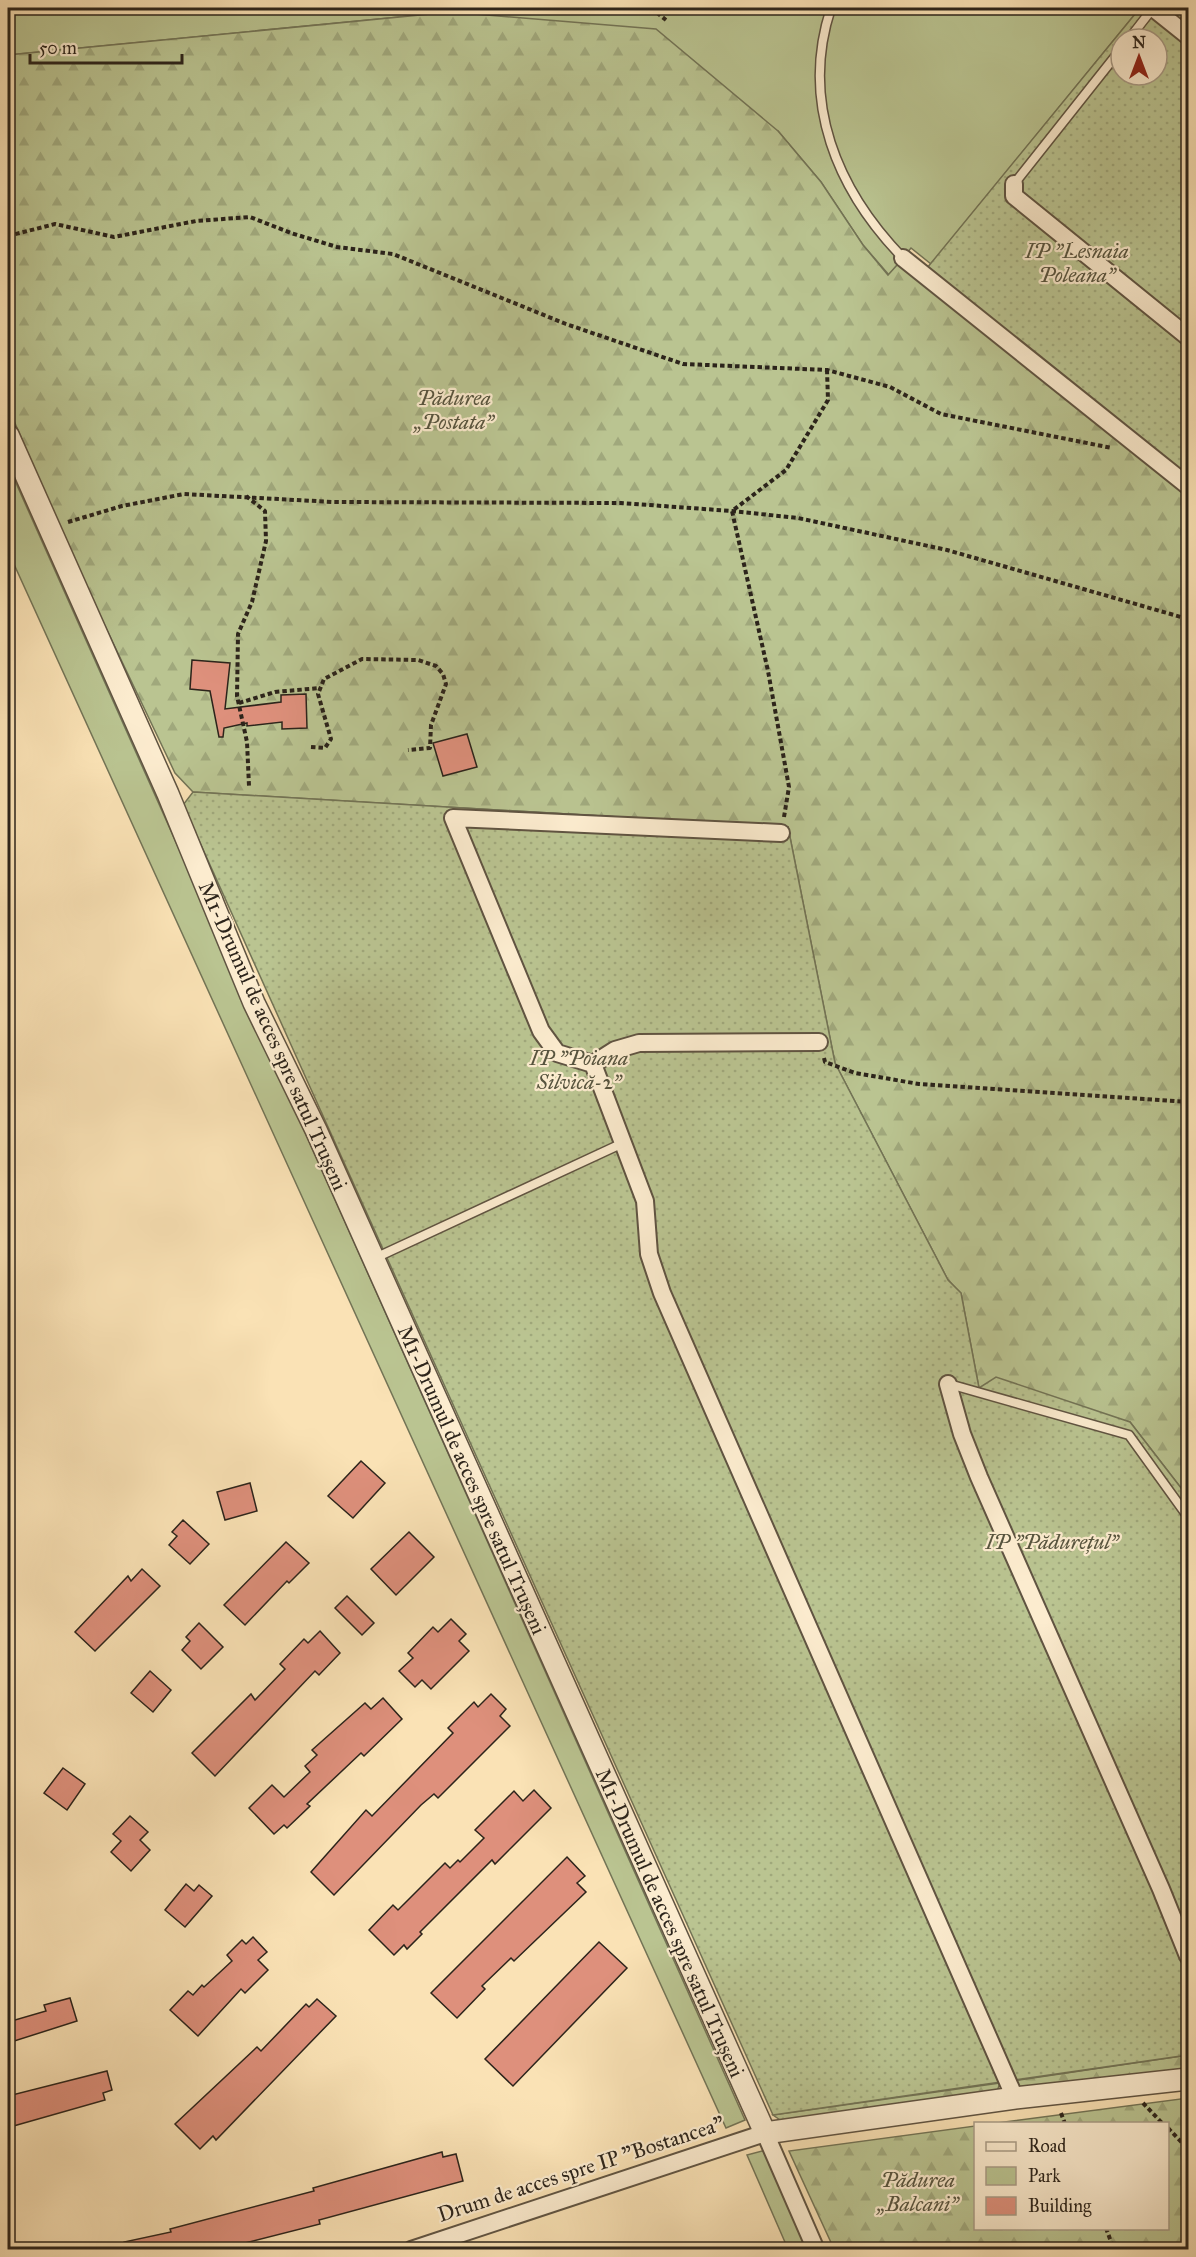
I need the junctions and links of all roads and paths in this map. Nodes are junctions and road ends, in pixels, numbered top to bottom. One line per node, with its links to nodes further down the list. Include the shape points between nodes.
1 (651, 8): 4 (path)
2 (831, 8): 10 (lane, via 821,78 823,112 831,145 859,207)
3 (1153, 8): 5 (lane); 6 (street)
4 (666, 20)
5 (1138, 27)
6 (1188, 36)
7 (1109, 64): 8 (lane)
8 (1014, 184): 11 (street, via 1014,196)
9 (8, 236): 12 (path, via 55,224 114,237 196,221 250,217 337,247 393,254 566,324 683,364)
10 (903, 258): 15 (street)
11 (1188, 337)
12 (827, 370): 14 (path, via 890,387 941,414); 17 (path, via 828,400 786,470)
13 (8, 435): 18 (street, M1-Drumul de acces spre satul Trușeni)
14 (1116, 449)
15 (1188, 486)
16 (246, 495): 17 (path, via 333,502 621,503); 18 (path, via 184,494 123,506); 21 (path, via 265,511 266,541 252,602 238,634)
17 (732, 512): 19 (path, via 798,518 947,550 1181,617); 25 (path, via 768,670 789,787)
18 (49, 528): 30 (street, M1-Drumul de acces spre satul Trușeni, via 168,794 254,1003)
19 (1188, 623)
20 (320, 688): 21 (path, via 274,692); 22 (path, via 318,694 331,739 325,748); 23 (path, via 324,679 362,659 417,660 436,666 446,684 431,725 430,748)
21 (238, 703): 24 (path, via 248,742)
22 (311, 747)
23 (408, 750)
24 (249, 786)
25 (781, 833): 27 (street, via 453,818 541,1031 556,1053)
26 (819, 1042): 27 (street, via 639,1043 615,1050); 28 (path, via 825,1062 855,1073 919,1084)
27 (593, 1064): 29 (street)
28 (1188, 1102)
29 (623, 1143): 30 (lane); 35 (street, via 645,1200 649,1254 662,1293)
30 (373, 1259): 37 (street, M1-Drumul de acces spre satul Trușeni)
31 (948, 1384): 32 (lane, via 1129,1435); 33 (street, via 979,1477)
32 (1188, 1517)
33 (1188, 1956)
34 (1188, 2079): 35 (street)
35 (1015, 2098): 37 (street)
36 (1169, 2130): 38 (path)
37 (765, 2133): 40 (street, Drum de acces spre IP "Bostancea"); 41 (street)
38 (1188, 2149)
39 (1106, 2230): 42 (path)
40 (411, 2250)
41 (816, 2250)
42 (1114, 2250)

